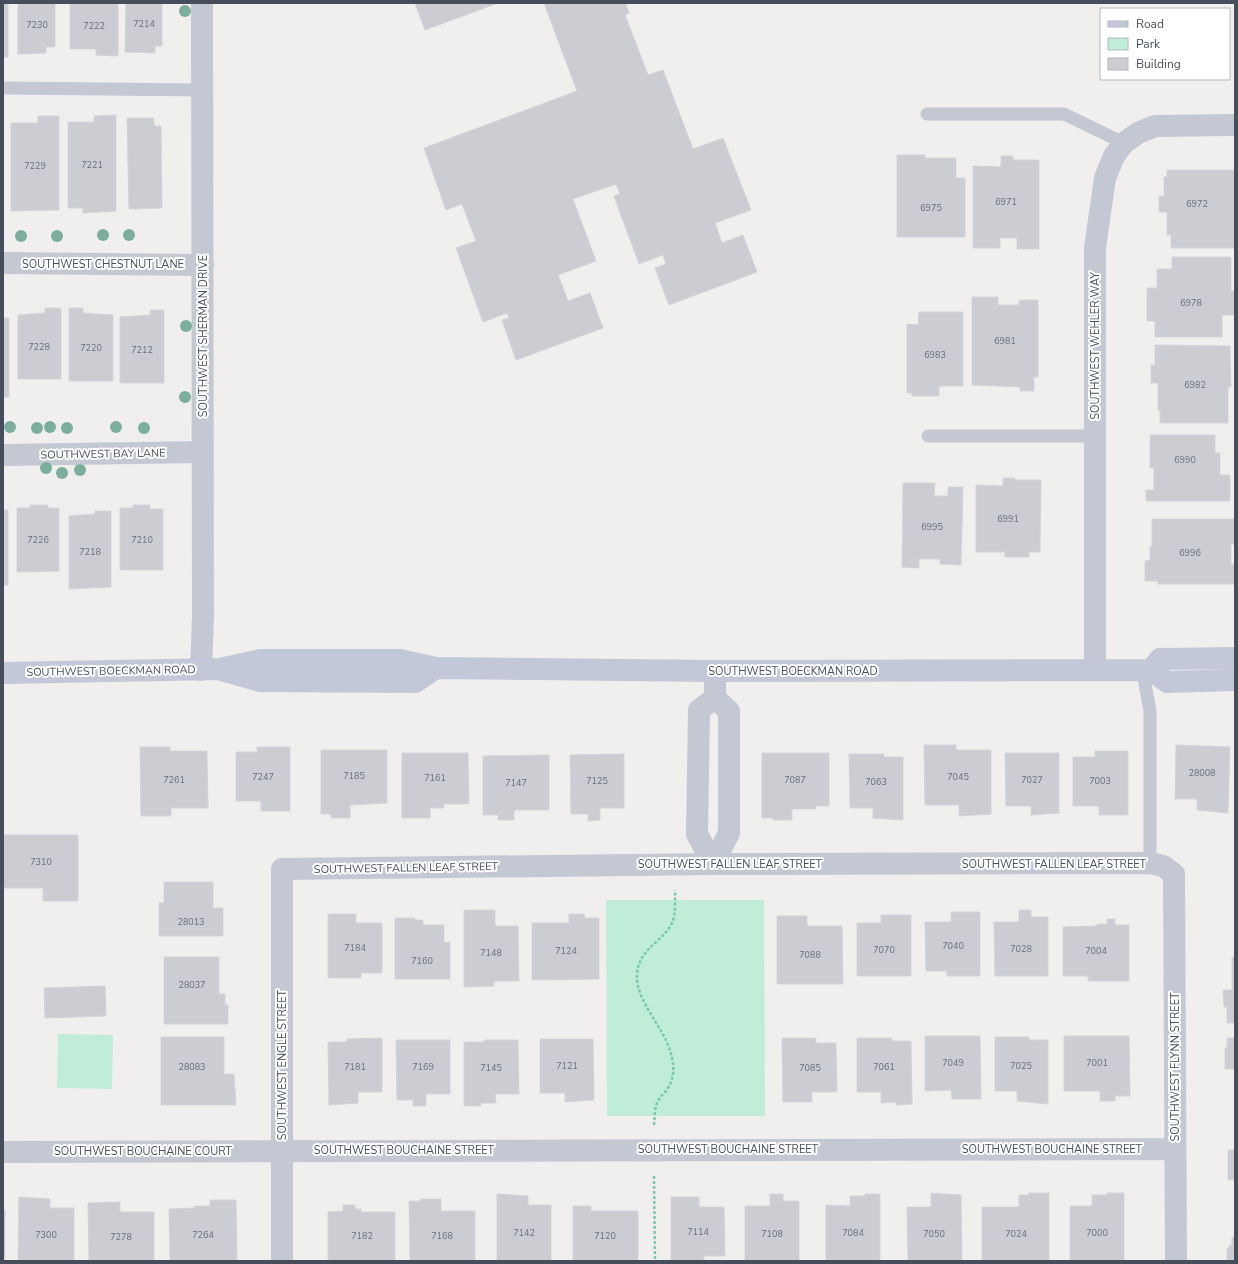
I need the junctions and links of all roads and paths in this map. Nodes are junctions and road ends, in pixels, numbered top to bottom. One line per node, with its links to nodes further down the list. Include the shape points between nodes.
1 (202, 3): 3 (street, SOUTHWEST SHERMAN DRIVE)
2 (3, 88): 3 (lane)
3 (203, 90): 8 (street, SOUTHWEST SHERMAN DRIVE)
4 (927, 114): 6 (lane, via 1064,114)
5 (1235, 125): 6 (street, SOUTHWEST WEHLER WAY, via 1155,126 1138,133)
6 (1124, 143): 10 (street, SOUTHWEST WEHLER WAY, via 1114,156 1105,178 1095,248)
7 (3, 264): 8 (street, SOUTHWEST CHESTNUT LANE)
8 (203, 265): 11 (street, SOUTHWEST SHERMAN DRIVE)
9 (928, 436): 10 (lane)
10 (1095, 436): 15 (street, SOUTHWEST WEHLER WAY)
11 (202, 452): 12 (street, SOUTHWEST BAY LANE); 14 (street, SOUTHWEST SHERMAN DRIVE, via 203,616)
12 (3, 455)
13 (1235, 658): 16 (main road, via 1160,659)
14 (210, 669): 17 (main road, SOUTHWEST BOECKMAN ROAD, via 260,681 415,682 436,668); 18 (main road, SOUTHWEST BOECKMAN ROAD)
15 (1095, 670): 16 (main road, SOUTHWEST BOECKMAN ROAD); 17 (main road, SOUTHWEST BOECKMAN ROAD)
16 (1148, 670): 19 (main road, via 1167,682); 21 (lane, via 1151,726)
17 (715, 671): 20 (street)
18 (3, 673)
19 (1235, 680)
20 (715, 698): 22 (street, via 729,711 729,833); 22 (street, via 699,710 698,718 700,743 697,834)
21 (1150, 863): 22 (street, SOUTHWEST FALLEN LEAF STREET); 25 (street, SOUTHWEST FALLEN LEAF STREET, via 1163,866)
22 (713, 864): 23 (street, SOUTHWEST FALLEN LEAF STREET)
23 (674, 865): 24 (street, SOUTHWEST FALLEN LEAF STREET); 26 (path, via 673,922 665,934 650,946 640,959 637,974 638,986 644,1001 671,1053 674,1071 672,1082 658,1101)
24 (282, 869): 28 (street, SOUTHWEST ENGLE STREET)
25 (1174, 874): 27 (street, SOUTHWEST FLYNN STREET)
26 (654, 1149): 27 (street, SOUTHWEST BOUCHAINE STREET); 28 (street, SOUTHWEST BOUCHAINE STREET); 31 (path)
27 (1175, 1149): 32 (street, SOUTHWEST FLYNN STREET)
28 (282, 1150): 29 (street, SOUTHWEST BOUCHAINE COURT); 30 (street, SOUTHWEST ENGLE STREET)
29 (3, 1152)
30 (282, 1261)
31 (655, 1261)
32 (1176, 1261)

